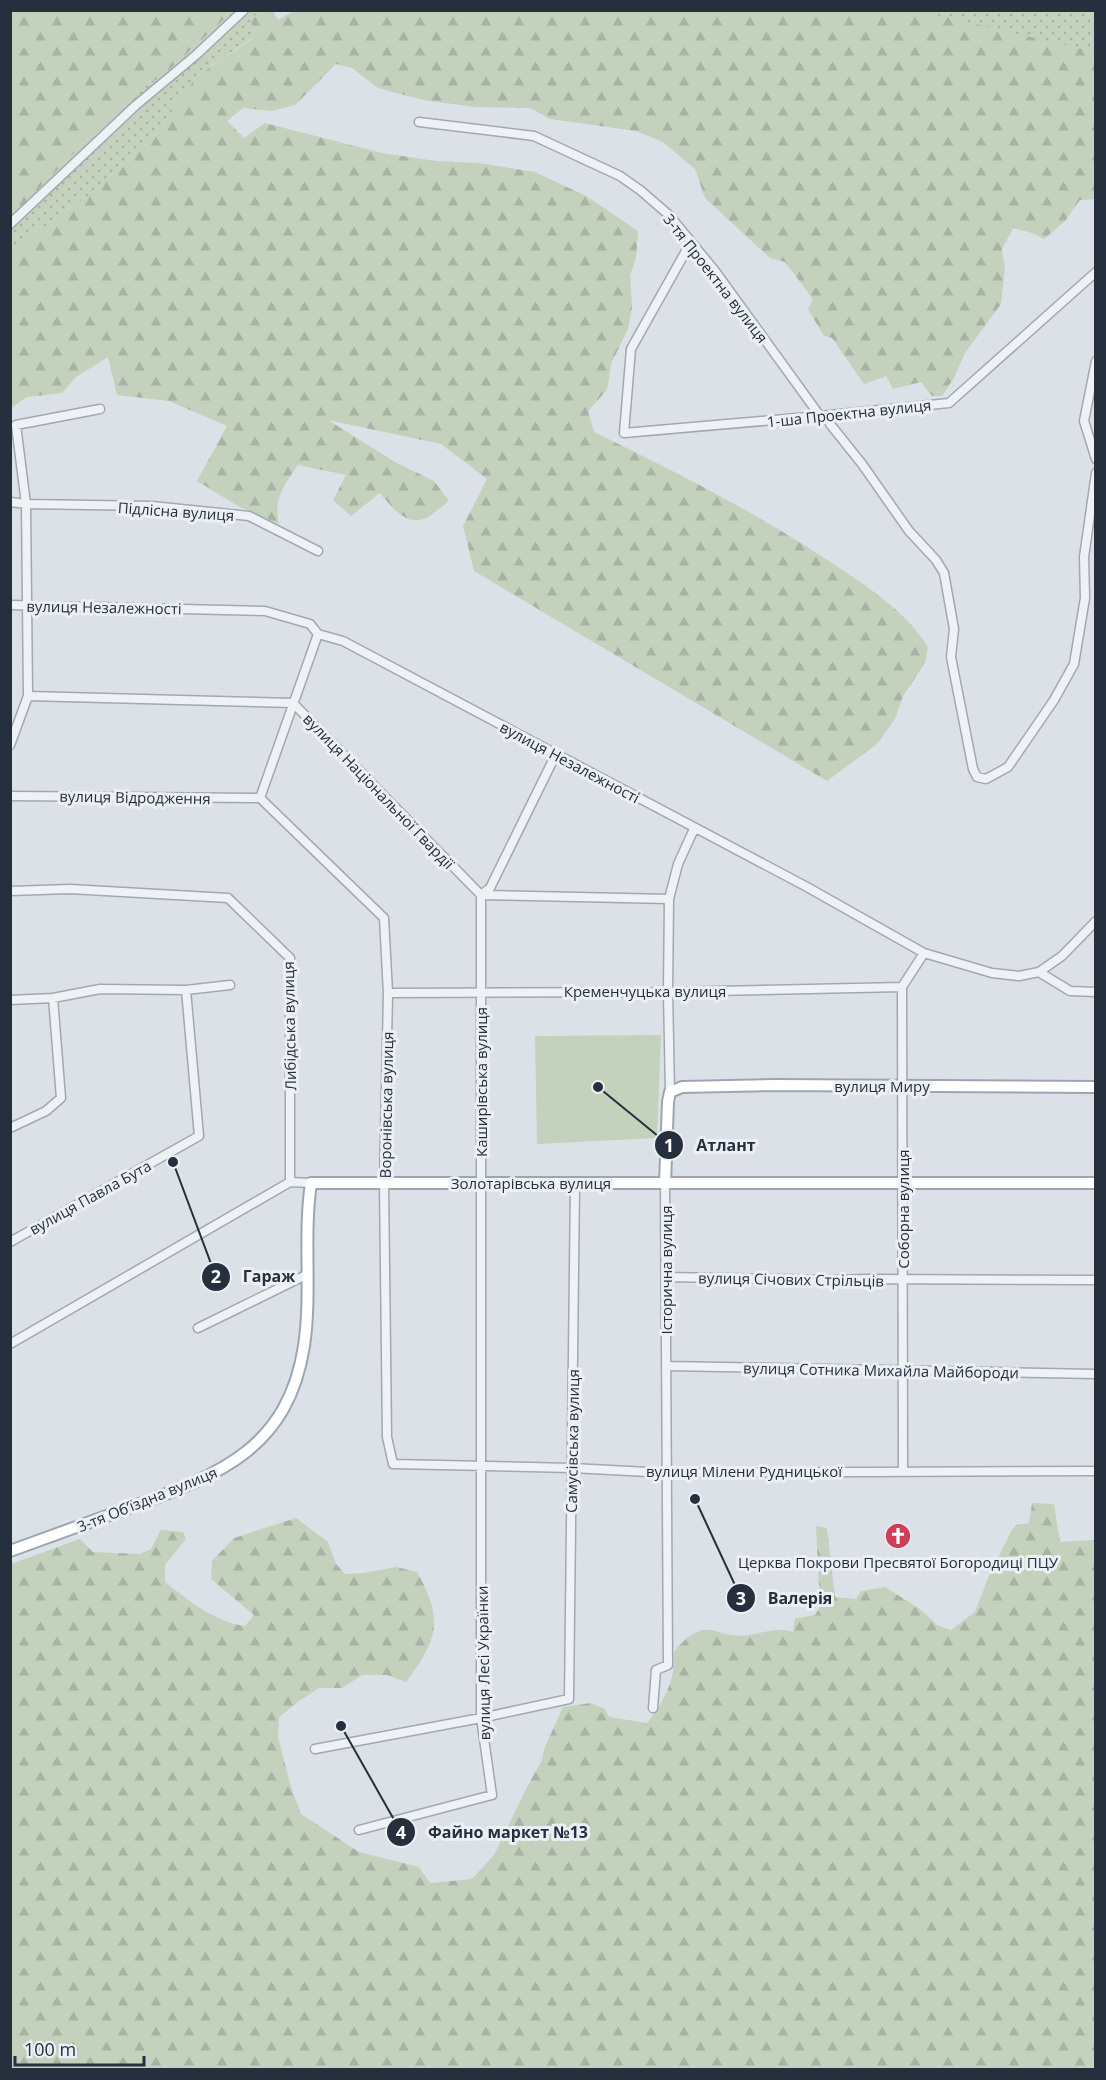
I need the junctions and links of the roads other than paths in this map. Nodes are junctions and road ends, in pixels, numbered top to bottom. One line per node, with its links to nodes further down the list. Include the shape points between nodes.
1 (244, 10): 3 (street)
2 (418, 122): 4 (street, 3-тя Проектна вулиця, via 534,136 620,176 669,215)
3 (10, 224)
4 (691, 242): 8 (street, 3-тя Проектна вулиця); 8 (street, 1-ша Проектна вулиця, via 631,349 624,433)
5 (1095, 272): 8 (street, 1-ша Проектна вулиця, via 949,403)
6 (1095, 361): 9 (street, via 1084,420)
7 (99, 409): 12 (street, via 16,425)
8 (824, 416): 10 (street, 3-тя Проектна вулиця, via 944,573 954,629 951,657 973,768 977,777 986,779 1008,767 1074,664 1085,598 1084,557)
9 (1095, 459)
10 (1095, 473)
11 (10, 502): 12 (street, Підлісна вулиця)
12 (26, 504): 13 (street, Підлісна вулиця, via 152,506 249,516); 15 (street)
13 (318, 551)
14 (10, 605): 15 (street, вулиця Незалежності)
15 (28, 605): 16 (street, вулиця Незалежності, via 265,611 310,624); 17 (street)
16 (318, 634): 18 (street); 20 (street, вулиця Незалежності, via 343,641)
17 (28, 696): 18 (street, вулиця Національної Гвардії); 19 (street)
18 (293, 703): 22 (street); 25 (street, вулиця Національної Гвардії)
19 (10, 745)
20 (556, 754): 23 (street, вулиця Незалежності); 25 (street, via 490,888)
21 (10, 796): 22 (street, вулиця Відродження)
22 (260, 798): 36 (street, Воронівська вулиця, via 384,918)
23 (694, 829): 26 (street, Історична вулиця, via 678,864); 28 (street, вулиця Незалежності)
24 (10, 891): 43 (street, Либідська вулиця, via 70,889 228,898 290,958)
25 (481, 895): 26 (street); 33 (street, Каширівська вулиця)
26 (669, 899): 34 (street, Історична вулиця)
27 (1095, 921): 29 (street, via 1062,956)
28 (924, 953): 29 (street, вулиця Незалежності, via 993,973); 31 (street)
29 (1038, 972): 35 (street, via 1070,992)
30 (230, 985): 32 (street)
31 (902, 987): 34 (street, Кременчуцька вулиця); 39 (street, Соборна вулиця)
32 (186, 990): 37 (street, via 100,989); 51 (street, вулиця Павла Бута, via 199,1136)
33 (482, 992): 34 (street, Кременчуцька вулиця); 36 (street, Кременчуцька вулиця); 46 (street, Каширівська вулиця)
34 (668, 992): 41 (street, Історична вулиця)
35 (1095, 992)
36 (388, 993): 45 (street, Воронівська вулиця)
37 (53, 998): 38 (street); 42 (street, via 61,1098 46,1111)
38 (10, 1000)
39 (902, 1086): 40 (main road, вулиця Миру); 41 (main road, вулиця Миру, via 682,1087); 48 (street, Соборна вулиця)
40 (1095, 1087)
41 (670, 1092): 50 (main road, Історична вулиця)
42 (10, 1128)
43 (291, 1182): 44 (street, Золотарівська вулиця); 57 (street)
44 (311, 1183): 45 (main road, Золотарівська вулиця); 52 (main road, 3-тя Обʼїздна вулиця)
45 (384, 1183): 46 (main road, Золотарівська вулиця); 61 (street, Воронівська вулиця, via 387,1437)
46 (481, 1183): 47 (main road, Золотарівська вулиця); 62 (street, Каширівська вулиця)
47 (575, 1183): 50 (main road, Золотарівська вулиця); 63 (street, Самусівська вулиця)
48 (903, 1183): 49 (main road, Золотарівська вулиця); 50 (main road, Золотарівська вулиця); 54 (street, Соборна вулиця)
49 (1095, 1183)
50 (665, 1184): 53 (street, Історична вулиця)
51 (10, 1242)
52 (306, 1275): 56 (street); 67 (main road, 3-тя Обʼїздна вулиця, via 306,1326 296,1381 279,1417 247,1452 193,1483)
53 (666, 1277): 54 (street, вулиця Січових Стрільців); 58 (street, Історична вулиця)
54 (902, 1280): 55 (street, вулиця Січових Стрільців); 59 (street, Соборна вулиця)
55 (1095, 1280)
56 (198, 1328)
57 (10, 1344)
58 (666, 1366): 59 (street, вулиця Сотника Михайла Майбороди); 66 (street, Історична вулиця)
59 (902, 1370): 60 (street, вулиця Сотника Михайла Майбороди); 65 (street, Соборна вулиця)
60 (1095, 1374)
61 (393, 1464): 62 (street, вулиця Мілени Рудницької)
62 (481, 1466): 63 (street, вулиця Мілени Рудницької); 69 (street, вулиця Лесі Українки)
63 (572, 1468): 66 (street, вулиця Мілени Рудницької); 69 (street, Самусівська вулиця, via 568,1699)
64 (1095, 1470): 65 (street, вулиця Мілени Рудницької)
65 (903, 1471): 66 (street, вулиця Мілени Рудницької)
66 (667, 1473): 68 (street, Історична вулиця, via 668,1665 656,1670)
67 (10, 1551)
68 (653, 1708)
69 (481, 1718): 70 (street); 71 (street, вулиця Лесі Українки, via 492,1795)
70 (315, 1749)
71 (359, 1830)

